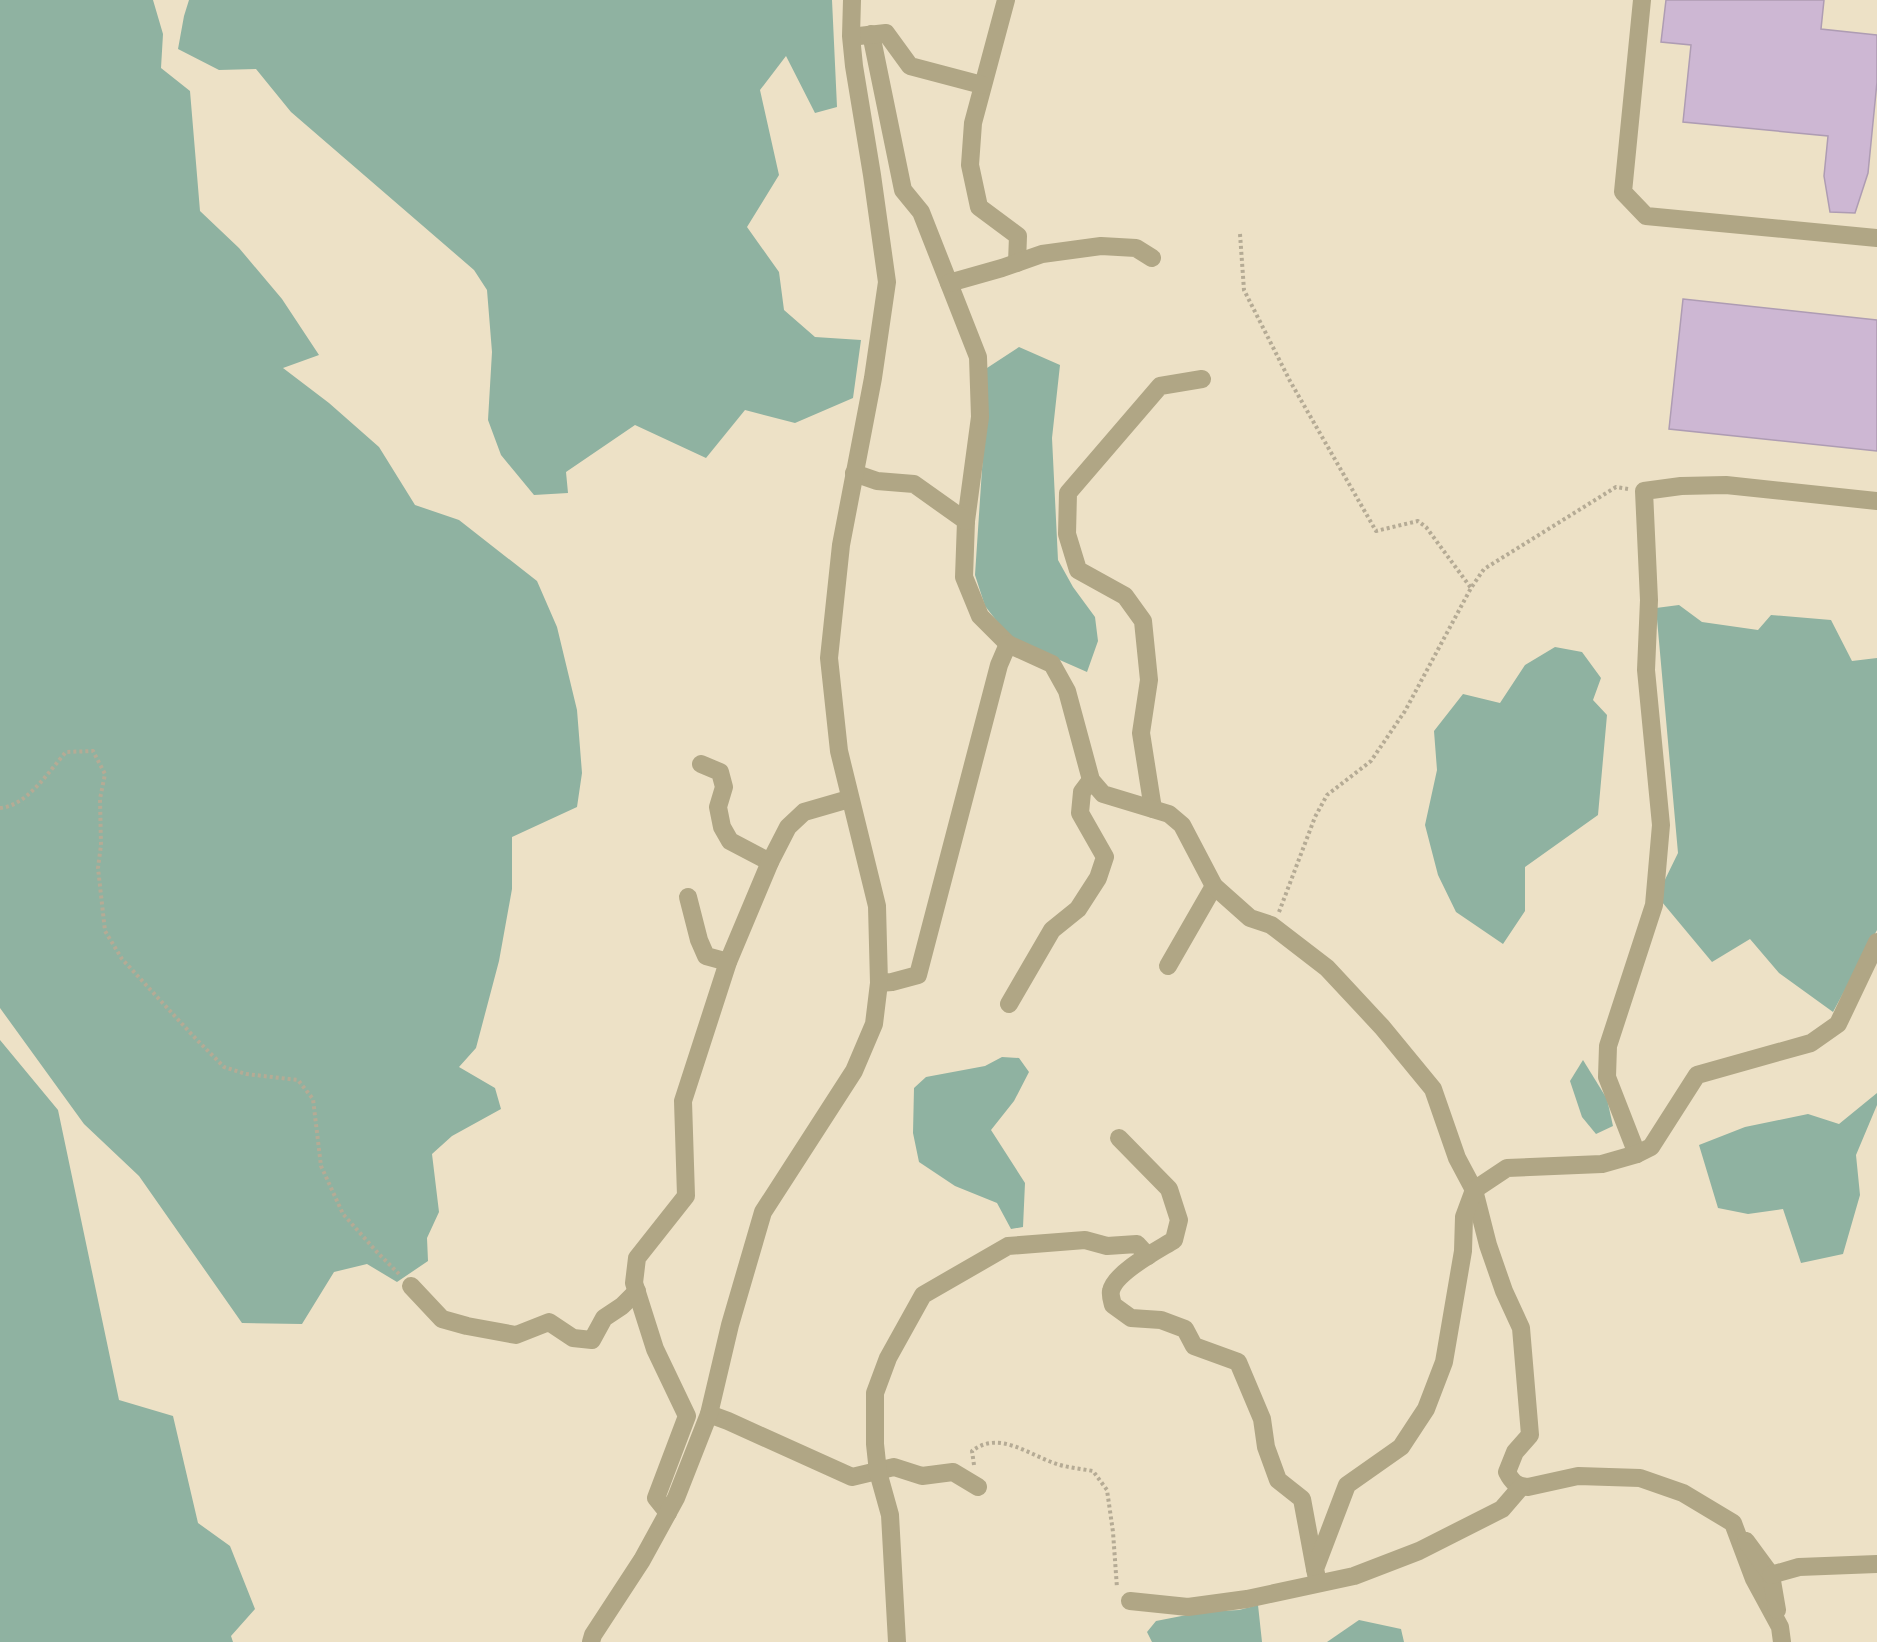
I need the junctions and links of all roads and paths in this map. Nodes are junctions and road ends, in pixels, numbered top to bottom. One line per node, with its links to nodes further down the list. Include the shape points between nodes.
1 (852, 0): 5 (street)
2 (1006, 0): 6 (street)
3 (1642, 0): 8 (street, via 1623,192 1638,208 1646,216)
4 (871, 34): 5 (street); 6 (street, via 886,33 910,66); 11 (street, via 903,190 921,212)
5 (851, 36): 13 (street, via 886,282 873,378)
6 (982, 85): 10 (street, via 973,123 970,165 979,207 1018,236)
7 (1240, 234): 17 (path, via 1244,290 1290,381 1376,531 1418,521)
8 (1877, 238)
9 (1152, 258): 10 (street, via 1136,248 1101,246 1042,254)
10 (1017, 263): 11 (street)
11 (949, 283): 16 (street, via 978,357 980,417)
12 (1202, 378): 23 (street, via 1160,386 1068,493 1067,534 1078,570 1125,596 1143,621 1149,680 1141,733)
13 (854, 473): 16 (street, via 877,481 914,484); 21 (street, via 830,658 839,751)
14 (1644, 490): 15 (street, via 1726,485); 17 (path, via 1616,488 1484,569); 34 (street, via 1646,670 1661,825 1654,905 1608,1046 1606,1077)
15 (1877, 501)
16 (966, 521): 18 (street, via 964,577 980,616)
17 (1471, 588): 27 (path, via 1405,711 1371,761 1327,795)
18 (1008, 644): 20 (street, via 1052,664 1067,691); 31 (street, via 999,665 918,975)
19 (701, 764): 24 (street, via 720,772 724,787 718,807 730,841)
20 (1091, 780): 23 (street, via 1103,794); 32 (street, via 1082,792 1080,813 1105,857 1098,878 1078,909 1052,930)
21 (849, 799): 24 (street, via 804,812 788,827); 31 (street, via 877,906)
22 (0, 808): 37 (path, via 22,801 66,752 93,751 105,774 100,799 98,868 105,931 122,959 224,1066 246,1074 298,1080 313,1099 321,1166 343,1214)
23 (1153, 809): 25 (street, via 1169,814 1182,825)
24 (770, 862): 29 (street)
25 (1214, 886): 27 (street, via 1250,918); 30 (street)
26 (688, 897): 29 (street, via 706,956)
27 (1271, 925): 35 (street, via 1327,968 1433,1089 1457,1158)
28 (1877, 942): 34 (street, via 1838,1024 1811,1043 1697,1075 1651,1147)
29 (728, 963): 38 (street, via 683,1101 686,1196 637,1258)
30 (1168, 966)
31 (879, 983): 39 (street, via 874,1024 854,1071 763,1212)
32 (1009, 1004)
33 (1119, 1138): 36 (street, via 1169,1189 1179,1220 1174,1240)
34 (1637, 1154): 35 (street, via 1602,1164 1508,1168)
35 (1474, 1190): 42 (street, via 1488,1245 1521,1328 1530,1435 1515,1452 1507,1472 1512,1483); 47 (street, via 1464,1217 1463,1251 1444,1362 1426,1409 1401,1447 1347,1485)
36 (1148, 1256): 40 (street, via 1137,1244 1107,1246 1085,1240 1008,1246 923,1295 874,1393); 47 (street, via 1117,1278 1110,1292 1113,1305 1131,1318 1161,1320 1185,1329 1194,1346 1238,1362 1262,1419 1266,1447 1278,1480 1302,1499)
37 (411, 1286): 38 (street, via 442,1319 516,1335 549,1322 573,1338 592,1340 604,1318)
38 (636, 1292): 43 (street, via 654,1349 687,1416 656,1498)
39 (709, 1414): 40 (street, via 852,1477); 43 (street)
40 (878, 1472): 41 (street, via 894,1467 922,1476 953,1472); 51 (street, via 890,1515)
41 (978, 1487): 48 (path, via 972,1451 982,1443 1004,1443 1060,1465 1093,1471 1107,1490 1117,1593)
42 (1521, 1487): 44 (street, via 1578,1476 1640,1478 1683,1492); 47 (street, via 1502,1509 1419,1551 1354,1576)
43 (668, 1513): 50 (street)
44 (1733, 1523): 46 (street); 49 (street)
45 (1877, 1564): 46 (street, via 1799,1567)
46 (1771, 1575): 49 (street)
47 (1316, 1576): 48 (street, via 1247,1599 1188,1607)
48 (1130, 1601)
49 (1781, 1634)
50 (591, 1642)
51 (897, 1642)

